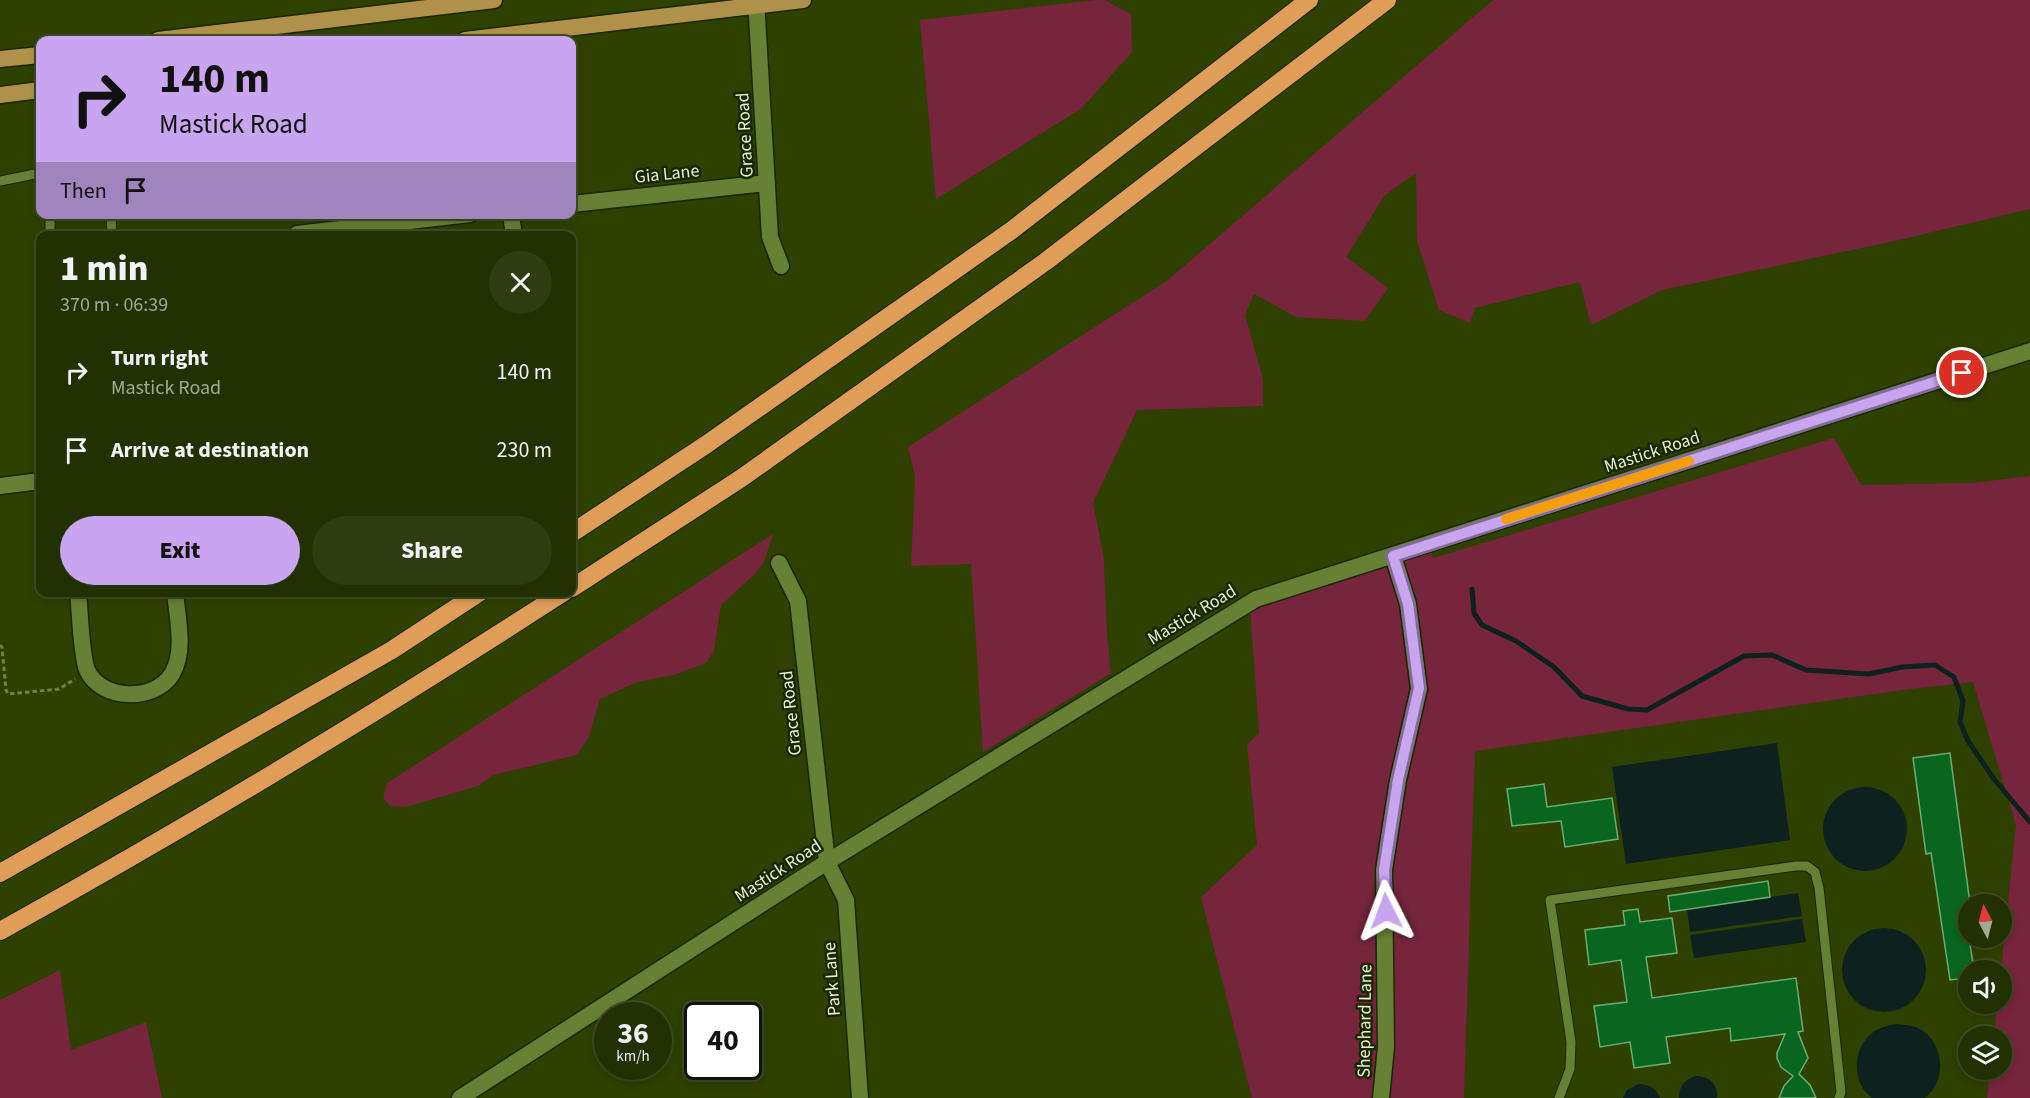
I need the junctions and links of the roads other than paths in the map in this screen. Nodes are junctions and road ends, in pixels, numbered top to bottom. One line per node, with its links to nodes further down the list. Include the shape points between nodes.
1 (494, 0): 6 (main road)
2 (803, 0): 5 (main road)
3 (1309, 0): 22 (highway, via 1012,230 707,444)
4 (1387, 0): 25 (highway, via 1045,262 740,479)
5 (756, 3): 7 (main road); 14 (street, Grace Road)
6 (192, 36)
7 (496, 36)
8 (36, 56): 9 (main road)
9 (0, 60)
10 (36, 90): 11 (main road)
11 (0, 95)
12 (36, 174): 13 (lane)
13 (0, 181)
14 (767, 183): 15 (street, Gia Lane); 18 (street, Grace Road, via 770,237)
15 (576, 204)
16 (427, 219): 17 (street)
17 (323, 231)
18 (781, 267)
19 (2030, 351): 23 (street, Mastick Road)
20 (36, 482): 21 (street)
21 (0, 486)
22 (576, 530)
23 (1393, 556): 30 (street, Mastick Road, via 1256,599); 35 (street, Shephard Lane, via 1408,604 1419,688 1398,780 1384,870 1386,1047)
24 (779, 563): 30 (street, Grace Road, via 798,601)
25 (576, 585)
26 (79, 597): 27 (street, via 88,671 110,691 141,694 161,685 172,674 180,651)
27 (175, 597)
28 (472, 597): 31 (highway, via 392,650)
29 (556, 597): 32 (highway, via 417,687)
30 (826, 862): 33 (street, Mastick Road); 34 (street, Park Lane, via 846,900)
31 (0, 873)
32 (0, 932)
33 (460, 1098)
34 (860, 1098)
35 (1381, 1098)
36 (1559, 1098): 37 (lane, via 1570,1069 1571,1042 1550,900 1796,866 1807,866 1815,872 1819,888)
37 (1839, 1098)

